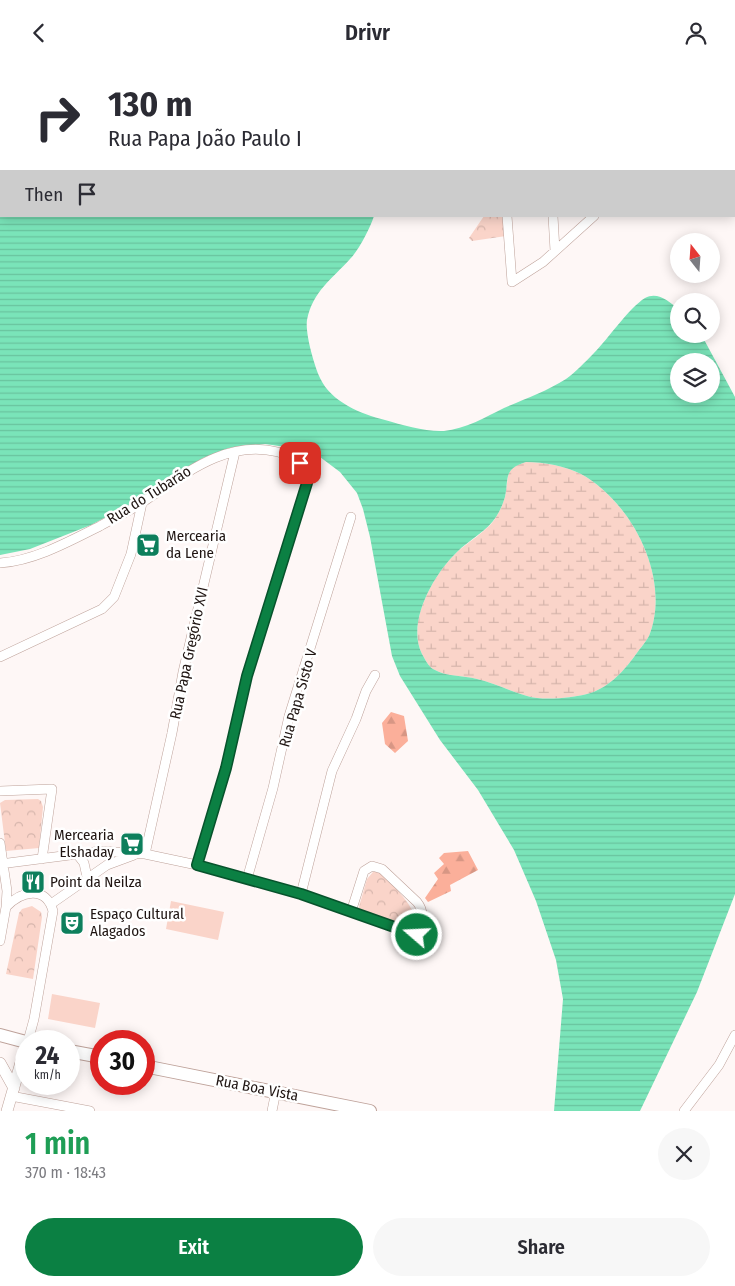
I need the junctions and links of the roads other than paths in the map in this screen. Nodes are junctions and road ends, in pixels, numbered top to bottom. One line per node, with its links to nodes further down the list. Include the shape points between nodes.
1 (507, 217): 4 (street, via 512,282)
2 (553, 217): 4 (street)
3 (593, 217): 4 (street)
4 (555, 251)
5 (235, 452): 6 (street, Rua do Tubarão, via 200,464); 14 (street, Rua Papa Gregório XVI, via 182,672 172,733); 17 (street, Rua do Tubarão, via 245,449 286,454 300,463 306,472 307,483 247,676 226,768)
6 (142, 503): 8 (street, Rua do Tubarão, via 49,549); 9 (street, via 131,554 114,597 102,609)
7 (351, 517): 19 (street, Rua Papa Sisto V, via 294,700)
8 (0, 563)
9 (0, 657)
10 (375, 675): 20 (street, via 332,771)
11 (0, 791): 15 (street, via 52,789)
12 (0, 843): 16 (street)
13 (77, 854): 14 (street, via 116,851); 15 (street); 18 (street, via 84,863)
14 (140, 854): 17 (street); 18 (street, via 107,865)
15 (42, 859): 16 (street)
16 (2, 863): 22 (street)
17 (197, 865): 19 (street)
18 (87, 877): 21 (street)
19 (247, 879): 20 (street)
20 (301, 894): 23 (street)
21 (51, 904): 22 (street, via 36,893 28,893); 25 (street, via 53,919)
22 (6, 907): 24 (street)
23 (351, 913): 23 (street, via 364,871 372,866 387,874 421,907 423,917 417,935)
24 (0, 941)
25 (31, 1030)
26 (0, 1035): 28 (main road)
27 (735, 1035): 38 (street, via 719,1065)
28 (15, 1039)
29 (0, 1063): 33 (street)
30 (155, 1067): 32 (main road, Rua Boa Vista)
31 (15, 1082): 33 (street)
32 (276, 1091): 36 (street); 37 (main road, Rua Boa Vista)
33 (12, 1092): 34 (street); 35 (street)
34 (7, 1111)
35 (90, 1111)
36 (272, 1111)
37 (370, 1111)
38 (684, 1111)

